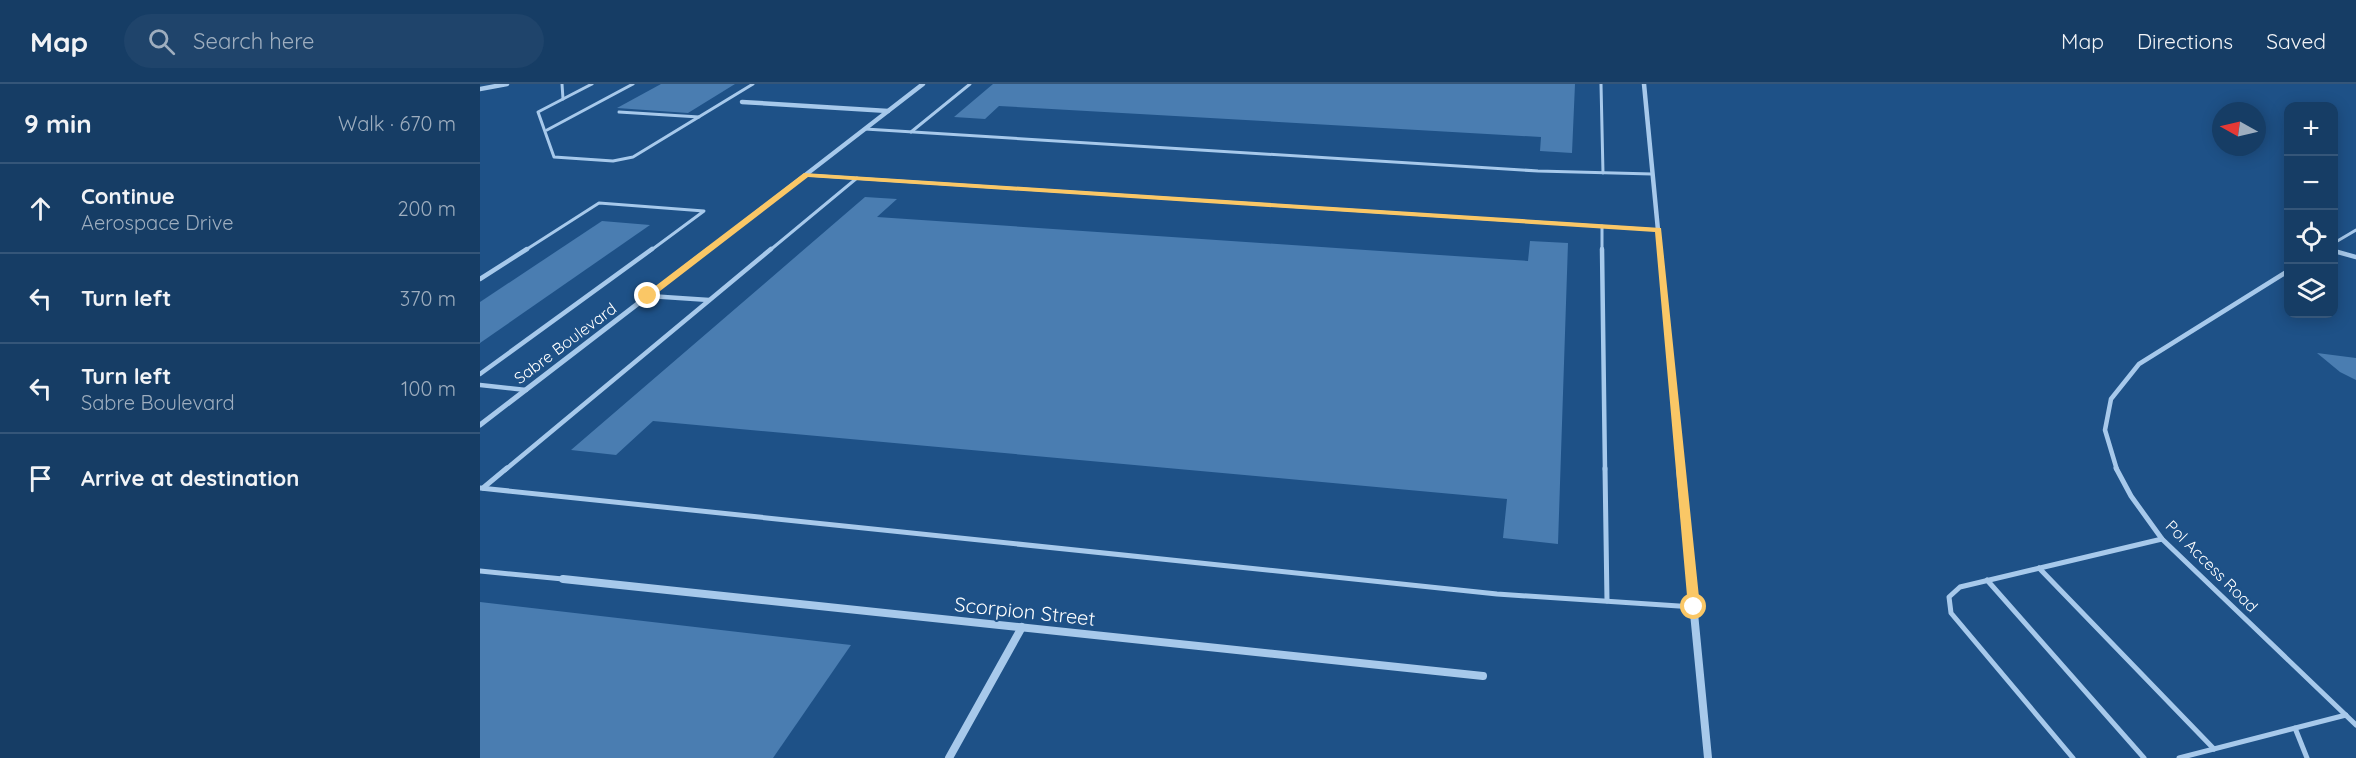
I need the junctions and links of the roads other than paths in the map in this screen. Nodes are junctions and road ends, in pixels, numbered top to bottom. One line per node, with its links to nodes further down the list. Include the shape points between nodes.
1 (507, 84): 10 (street)
2 (561, 84): 11 (lane)
3 (592, 84): 11 (lane)
4 (633, 84): 17 (lane)
5 (753, 84): 15 (lane)
6 (923, 84): 13 (street, Sabre Boulevard)
7 (970, 84): 18 (lane)
8 (1601, 84): 19 (lane)
9 (1644, 84): 20 (street)
10 (480, 89)
11 (563, 99): 17 (lane, via 538,112)
12 (742, 102): 13 (street)
13 (889, 111): 16 (street, Sabre Boulevard)
14 (619, 112): 15 (lane)
15 (699, 117): 17 (lane, via 633,157 613,161 554,157)
16 (865, 129): 18 (lane); 21 (street, Sabre Boulevard)
17 (547, 130)
18 (911, 132): 19 (lane)
19 (1603, 173): 20 (lane)
20 (1652, 174): 24 (street)
21 (807, 175): 22 (lane); 31 (street, Sabre Boulevard)
22 (857, 178): 23 (lane); 32 (lane)
23 (1602, 226): 24 (lane); 43 (lane)
24 (1659, 230): 44 (street)
25 (2356, 230): 26 (lane)
26 (2338, 241)
27 (2338, 252): 28 (lane)
28 (2356, 257)
29 (2284, 274): 38 (lane, Pol Access Road, via 2139,364 2111,399 2104,430 2113,463 2131,496)
30 (480, 279): 33 (lane, via 599,203 704,211)
31 (648, 296): 32 (lane); 35 (street, Sabre Boulevard)
32 (709, 300): 37 (lane)
33 (480, 374)
34 (480, 386): 35 (lane)
35 (526, 390): 36 (street, Sabre Boulevard)
36 (480, 425)
37 (481, 488): 43 (lane, via 1497,594)
38 (2163, 539): 39 (lane); 47 (lane, Pol Access Road)
39 (2039, 568): 42 (lane); 50 (lane)
40 (480, 572): 41 (lane)
41 (563, 579): 45 (street, Scorpion Street)
42 (1987, 580): 53 (lane, via 1960,587 1949,597 1951,613); 54 (lane)
43 (1607, 601): 44 (lane)
44 (1694, 607): 52 (street)
45 (1022, 627): 46 (street, Scorpion Street); 51 (street)
46 (1483, 676)
47 (2346, 715): 48 (lane, Pol Access Road); 49 (lane)
48 (2356, 725)
49 (2295, 728): 50 (lane); 56 (lane)
50 (2214, 749): 55 (lane)
51 (949, 758)
52 (1708, 758)
53 (2073, 758)
54 (2145, 758)
55 (2179, 758)
56 (2307, 758)

